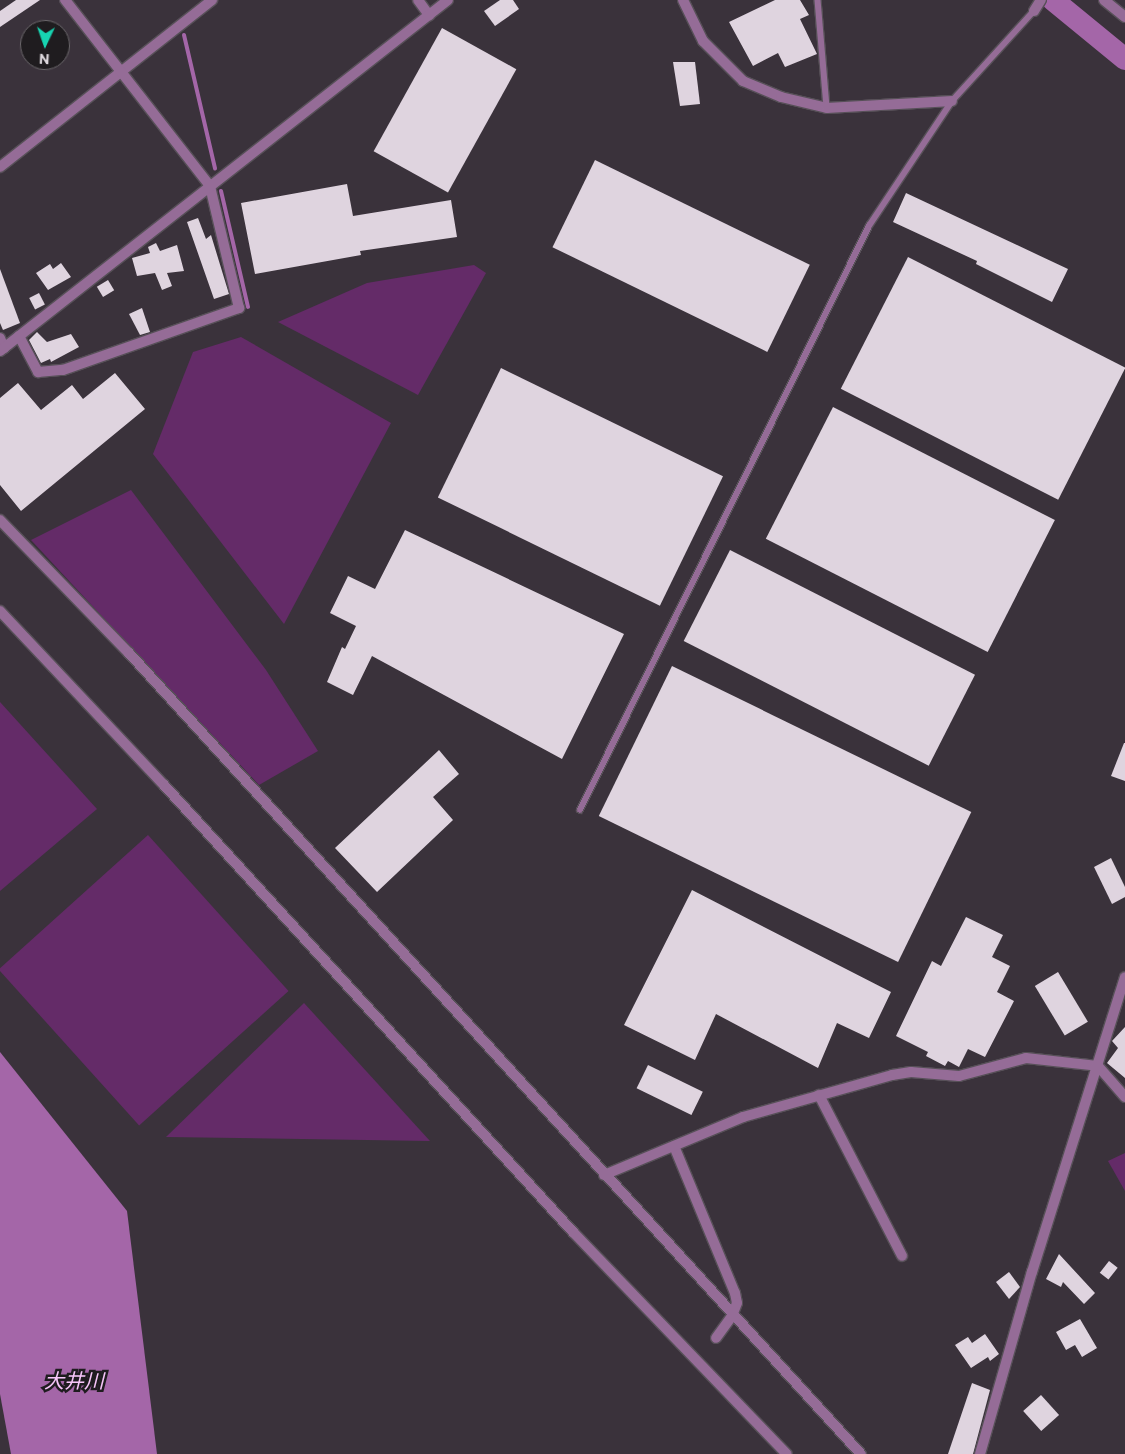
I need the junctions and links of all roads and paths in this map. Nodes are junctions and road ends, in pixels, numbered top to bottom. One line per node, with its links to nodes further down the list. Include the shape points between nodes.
1 (65, 0): 12 (street)
2 (212, 0): 12 (street)
3 (418, 0): 10 (street)
4 (448, 0): 10 (street)
5 (683, 0): 14 (street, via 703,41 743,81 781,96)
6 (818, 0): 14 (lane)
7 (1041, 0): 9 (street)
8 (1104, 0): 11 (street)
9 (1034, 11): 13 (lane)
10 (429, 15): 16 (street)
11 (1125, 16)
12 (122, 72): 15 (street); 16 (street)
13 (952, 101): 14 (street); 21 (lane, via 869,226)
14 (827, 108)
15 (0, 167)
16 (210, 186): 17 (street); 17 (street, via 239,308 63,370 38,372)
17 (19, 336): 18 (street)
18 (1, 345)
19 (0, 520): 27 (street, via 129,653)
20 (0, 611): 31 (street, via 171,792 573,1232)
21 (580, 810)
22 (1125, 977): 23 (street)
23 (1098, 1066): 24 (street, via 1026,1058 959,1076 911,1072 892,1074); 25 (street); 33 (street, via 1032,1272)
24 (819, 1095): 26 (street, via 743,1117); 28 (street)
25 (1125, 1097)
26 (674, 1146): 27 (street); 29 (street, via 735,1293 737,1303)
27 (604, 1175): 29 (street)
28 (902, 1256)
29 (732, 1316): 30 (street); 32 (street)
30 (716, 1338)
31 (787, 1454)
32 (861, 1454)
33 (980, 1454)

